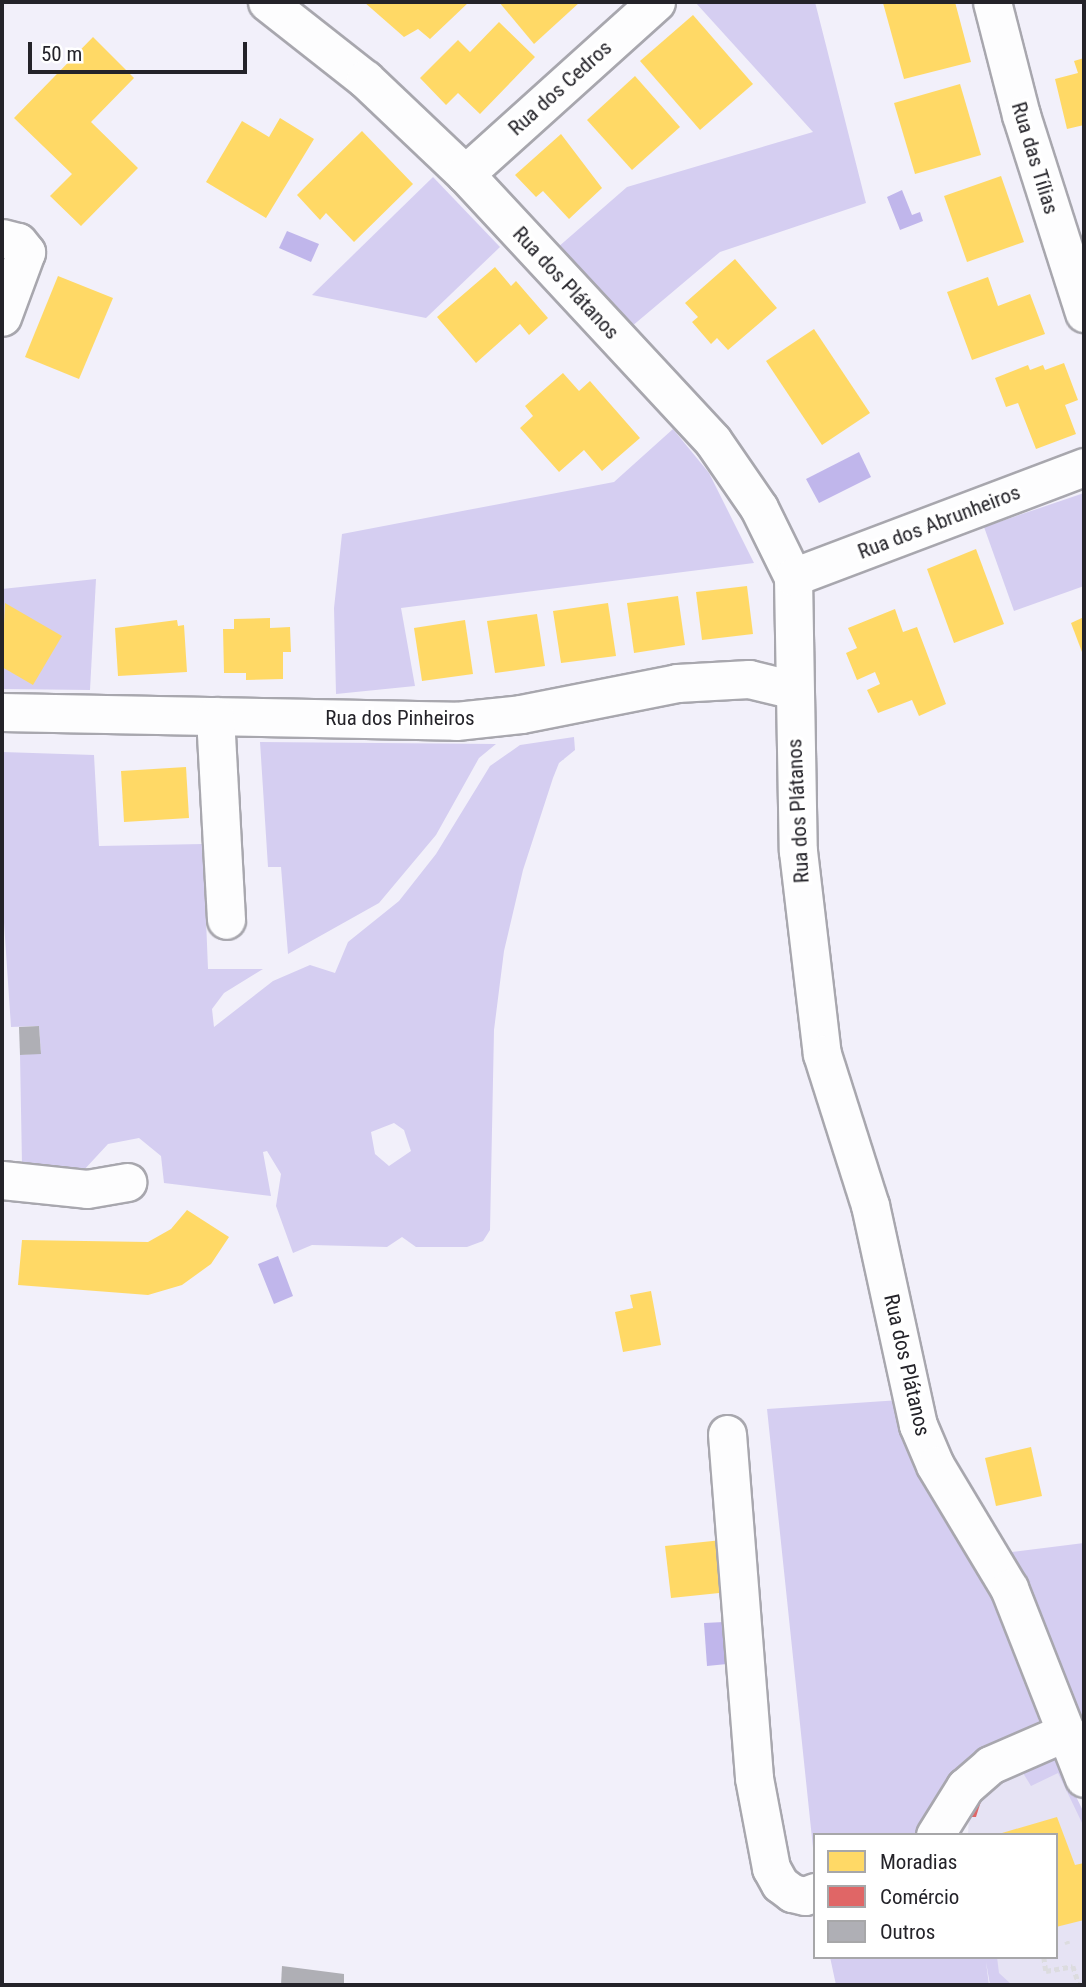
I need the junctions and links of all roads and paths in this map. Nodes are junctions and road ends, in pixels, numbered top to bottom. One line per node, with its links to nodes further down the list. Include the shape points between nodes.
1 (656, 2): 4 (street, Rua dos Cedros)
2 (992, 2): 6 (street, Rua das Tílias, via 1021,115)
3 (279, 5): 4 (street, Rua dos Plátanos)
4 (465, 174): 9 (street, Rua dos Plátanos, via 713,441 759,508)
5 (2, 239): 7 (street, via 19,242 26,252)
6 (1084, 313)
7 (2, 317)
8 (1084, 467): 9 (street, Rua dos Abrunheiros)
9 (793, 577): 10 (street, Rua dos Plátanos)
10 (794, 690): 12 (street, Rua dos Pinheiros, via 749,678 677,683 521,714 456,721); 17 (street, Rua dos Plátanos, via 798,851 814,1020 870,1205 918,1425 935,1465 1009,1588)
11 (2, 712): 12 (street, Rua dos Pinheiros)
12 (215, 716): 13 (street)
13 (226, 920)
14 (2, 1180): 15 (street, via 87,1189)
15 (127, 1182)
16 (727, 1434): 20 (street, via 754,1778 771,1868 779,1884 792,1893)
17 (1066, 1732): 18 (street, Rua dos Plátanos); 19 (street, via 990,1765 965,1787)
18 (1084, 1778)
19 (936, 1833)
20 (813, 1893)
21 (1044, 1959): 22 (path, via 1046,1971 1072,1965)
22 (1079, 1985)

